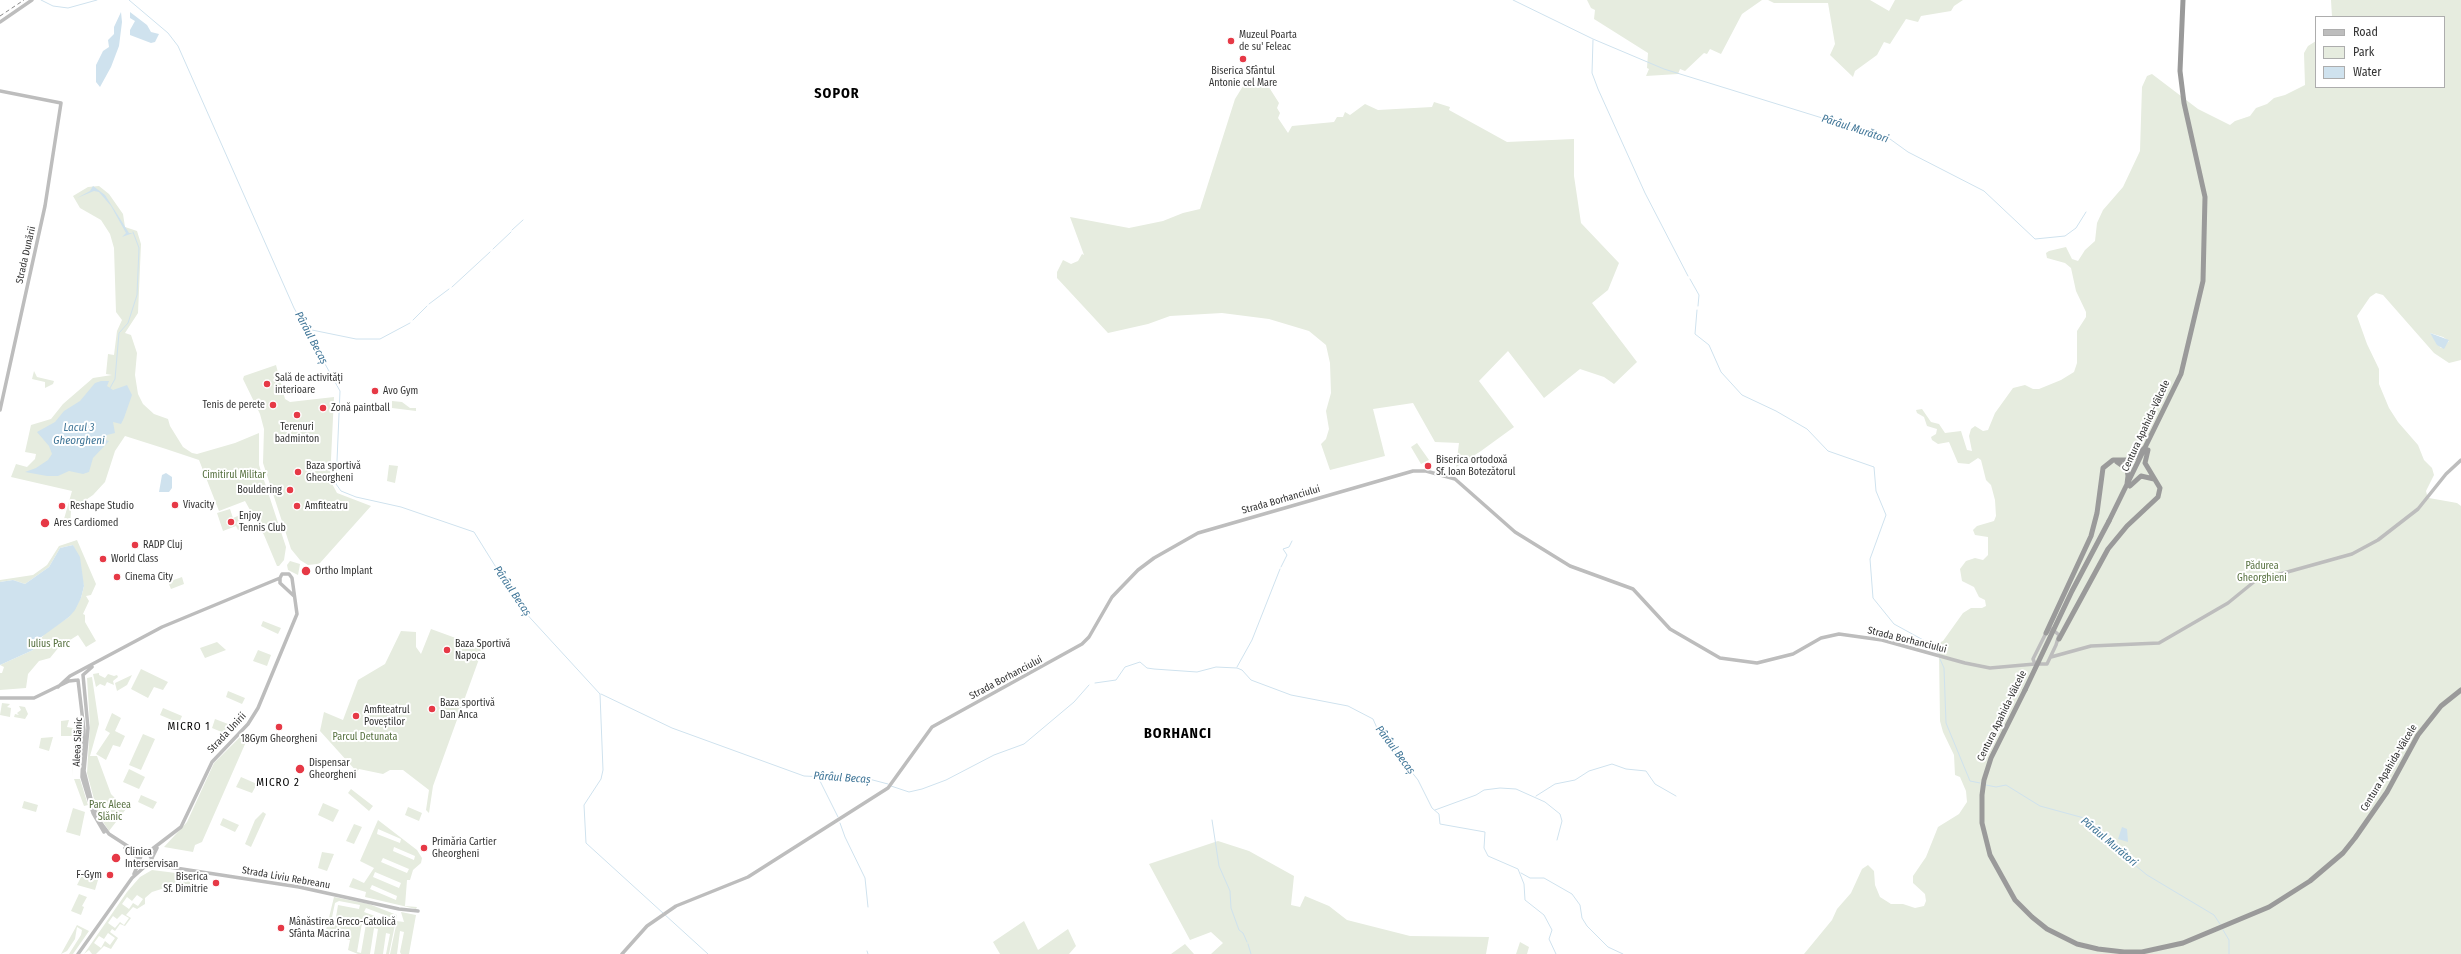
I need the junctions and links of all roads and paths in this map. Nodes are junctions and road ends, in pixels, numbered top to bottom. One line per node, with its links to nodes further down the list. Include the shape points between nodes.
1 (32, 0): 3 (main road)
2 (2183, 0): 6 (highway, Centura Apahida-Vâlcele, via 2179,55 2181,87 2205,197 2206,247 2200,300 2185,364)
3 (0, 22)
4 (0, 91): 5 (main road, Strada Dunării, via 60,103 45,206)
5 (0, 410)
6 (2159, 421): 7 (highway, via 2138,456 2128,460); 9 (highway, via 2145,463); 10 (highway, Centura Apahida-Vâlcele)
7 (2113, 460): 10 (highway, via 2124,465 2128,476); 16 (highway, via 2101,471 2094,527)
8 (2461, 460): 22 (main road, via 2446,474 2418,509 2378,540 2352,554 2255,581 2228,603 2159,643 2091,646)
9 (2158, 482): 10 (highway, via 2147,475 2137,478); 17 (highway, via 2160,488 2156,500 2115,540)
10 (2109, 521): 32 (highway, Centura Apahida-Vâlcele, bridge, via 1991,758 1982,795 1982,823 1990,855 2015,900 2047,929 2077,944 2098,949 2142,952 2183,943 2269,906 2316,877 2344,853 2387,792 2418,735 2441,706)
11 (280, 578): 12 (main road, via 282,574 287,573 291,576); 13 (main road); 14 (main road)
12 (292, 582): 14 (main road, via 288,586); 15 (main road, Strada Unirii)
13 (267, 585): 14 (main road); 27 (main road, via 178,620)
14 (282, 585): 15 (main road)
15 (294, 596): 34 (main road, Strada Unirii, via 298,606 296,618 253,718 212,762 181,827)
16 (2052, 621): 18 (highway); 19 (highway)
17 (2066, 627): 18 (highway); 20 (highway)
18 (2056, 630): 19 (main road); 20 (main road)
19 (2046, 633): 24 (main road)
20 (2060, 639): 21 (main road)
21 (2056, 645): 22 (main road, via 2058,650); 23 (main road)
22 (2066, 651): 23 (main road)
23 (2051, 657): 26 (main road, via 2045,666)
24 (2033, 659): 25 (main road, Strada Borhanciului); 26 (main road)
25 (2023, 664): 26 (main road, Strada Borhanciului); 41 (main road, Strada Borhanciului, via 1990,668 1965,664 1882,640 1839,634 1821,638 1792,654 1757,662 1720,658 1670,629 1633,589 1570,566 1515,532 1459,481 1445,475 1418,470 1226,524 1187,538 1138,570 1112,597 1089,637 1082,644 930,728 888,788 748,877 689,900 661,916 642,930)
26 (2035, 664)
27 (94, 665): 28 (main road); 29 (main road)
28 (77, 673): 29 (main road); 30 (main road, Aleea Slănic); 31 (main road)
29 (83, 676): 30 (main road); 35 (main road, Aleea Slănic, via 88,728 84,771 93,808 109,834 129,847)
30 (78, 680): 31 (main road); 36 (main road, Aleea Slănic, via 84,730 82,777 90,807 98,825 106,834)
31 (58, 687): 33 (main road, via 34,698)
32 (2461, 690)
33 (0, 698)
34 (157, 847): 35 (main road, Strada Unirii); 37 (main road, Strada Unirii)
35 (146, 853): 36 (main road); 37 (main road)
36 (140, 860): 37 (main road, Aleea Slănic, via 143,864); 38 (main road)
37 (150, 861): 38 (main road); 39 (main road, Strada Liviu Rebreanu, via 156,865 299,887)
38 (132, 878): 40 (main road)
39 (418, 911)
40 (78, 954)
41 (622, 954)

